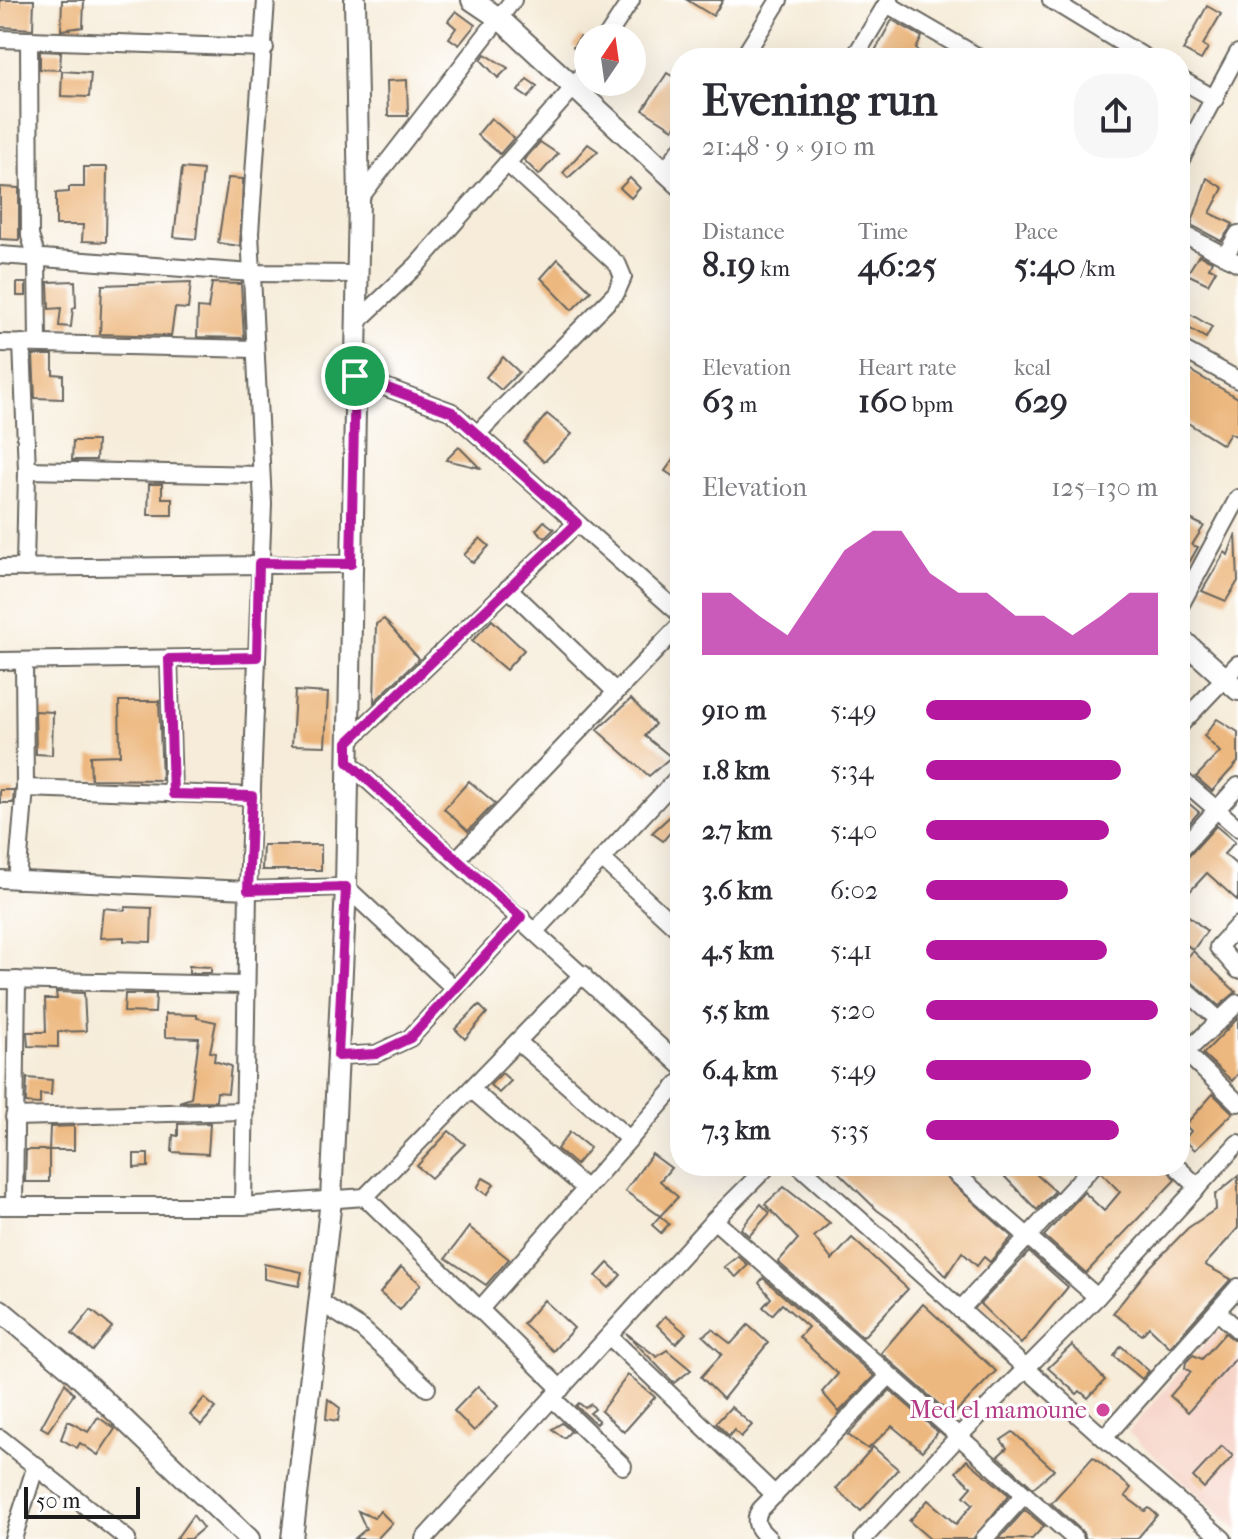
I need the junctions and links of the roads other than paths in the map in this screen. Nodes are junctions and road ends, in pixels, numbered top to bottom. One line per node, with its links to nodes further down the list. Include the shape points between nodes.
1 (266, 0): 13 (street)
2 (355, 0): 26 (street)
3 (472, 0): 9 (street)
4 (513, 0): 9 (street)
5 (631, 0): 10 (street)
6 (779, 0): 14 (street)
7 (1051, 0): 17 (street)
8 (888, 2): 15 (street); 16 (street)
9 (500, 19): 20 (street); 26 (street)
10 (615, 24)
11 (0, 39): 12 (street)
12 (29, 40): 13 (street); 30 (street, via 30,236)
13 (265, 48): 32 (street, via 250,233)
14 (749, 48)
15 (860, 48)
16 (964, 48)
17 (1130, 48)
18 (1238, 53): 22 (street)
19 (1190, 85): 22 (street)
20 (574, 87): 24 (street)
21 (584, 96): 25 (street)
22 (1215, 99): 23 (street)
23 (1190, 143)
24 (507, 163): 34 (street, via 417,265); 41 (street, via 618,265 623,277 616,293)
25 (670, 176)
26 (359, 199): 33 (street)
27 (1238, 234): 31 (street)
28 (1190, 237): 31 (street)
29 (0, 255): 30 (street)
30 (37, 258): 32 (street); 35 (street)
31 (1232, 259)
32 (253, 273): 33 (street); 37 (street)
33 (357, 274): 34 (street)
34 (356, 323): 39 (street)
35 (30, 342): 36 (street); 37 (street); 42 (street)
36 (0, 343)
37 (255, 349): 43 (street)
38 (1190, 354): 40 (street)
39 (355, 376): 41 (street, via 452,412); 47 (street)
40 (1238, 380)
41 (477, 434): 45 (street)
42 (27, 470): 43 (street); 49 (street)
43 (261, 475): 46 (street)
44 (1238, 498): 50 (street)
45 (577, 523): 51 (street); 52 (street)
46 (259, 563): 47 (street); 49 (street); 55 (street)
47 (351, 564): 62 (street)
48 (0, 568): 49 (street)
49 (25, 568)
50 (1190, 587)
51 (508, 588): 60 (street); 62 (street)
52 (670, 605)
53 (670, 635): 60 (street)
54 (1190, 645): 59 (street)
55 (257, 657): 56 (street); 68 (street)
56 (169, 659): 58 (street); 67 (street)
57 (0, 661): 58 (street)
58 (24, 661): 65 (street)
59 (1233, 677): 61 (street)
60 (616, 692): 72 (street)
61 (1190, 716)
62 (348, 752): 72 (street); 75 (street)
63 (670, 786): 73 (street)
64 (1238, 786): 69 (street)
65 (25, 788): 67 (street); 74 (street)
66 (1190, 788): 69 (street)
67 (173, 794): 68 (street)
68 (252, 796): 76 (street)
69 (1214, 811): 70 (street); 71 (street)
70 (1238, 828)
71 (1190, 839)
72 (457, 859): 78 (street)
73 (602, 859): 77 (street); 80 (street)
74 (8, 880): 76 (street)
75 (346, 887): 76 (street); 85 (street); 91 (street)
76 (248, 890): 84 (street)
77 (670, 915)
78 (521, 917): 80 (street); 85 (street)
79 (1238, 925): 81 (street, via 1218,947)
80 (536, 930): 82 (street)
81 (1238, 970)
82 (583, 974): 89 (street); 92 (street)
83 (9, 980): 84 (street); 98 (street)
84 (246, 985): 97 (street)
85 (455, 989): 91 (street, via 410,1038 391,1050)
86 (1190, 994): 88 (street)
87 (1238, 1003): 88 (street)
88 (1220, 1021): 90 (street)
89 (518, 1042): 94 (street); 99 (street)
90 (1190, 1045)
91 (338, 1056): 109 (street)
92 (670, 1056)
93 (1190, 1057): 96 (street)
94 (472, 1090): 107 (street); 108 (street)
95 (670, 1093): 99 (street)
96 (1238, 1103)
97 (245, 1111): 98 (street); 111 (street)
98 (14, 1117): 110 (street)
99 (629, 1139): 107 (street)
100 (1238, 1143): 106 (street)
101 (758, 1176): 112 (street)
102 (811, 1176): 119 (street)
103 (958, 1176): 113 (street)
104 (1084, 1176): 113 (street)
105 (1186, 1176): 106 (street)
106 (1198, 1187): 115 (street)
107 (586, 1189): 117 (street)
108 (365, 1197): 109 (street); 117 (street)
109 (331, 1200): 111 (street); 116 (street)
110 (7, 1206): 111 (street)
111 (243, 1206)
112 (714, 1220): 122 (street); 124 (street)
113 (1029, 1239): 115 (street); 119 (street)
114 (1238, 1287): 120 (street)
115 (1097, 1297): 123 (street)
116 (320, 1302): 125 (street, via 362,1329); 137 (street)
117 (481, 1308): 126 (street)
118 (0, 1310): 136 (street, via 74,1372)
119 (960, 1310): 123 (street)
120 (1217, 1311): 121 (street); 129 (street)
121 (1238, 1330)
122 (609, 1336): 126 (street); 132 (street)
123 (1028, 1370): 127 (street); 129 (street)
124 (888, 1377): 127 (street); 132 (street)
125 (427, 1388)
126 (556, 1394): 131 (street); 138 (street)
127 (959, 1436): 133 (street); 140 (street)
128 (0, 1438): 130 (street)
129 (1104, 1438): 143 (street)
130 (36, 1465): 134 (street); 135 (street)
131 (623, 1466)
132 (775, 1495): 139 (street, via 756,1521)
133 (1024, 1495): 141 (street); 142 (street)
134 (17, 1537)
135 (127, 1539)
136 (249, 1539)
137 (292, 1539)
138 (424, 1539)
139 (769, 1539)
140 (863, 1539)
141 (984, 1539)
142 (1075, 1539)
143 (1223, 1539)

